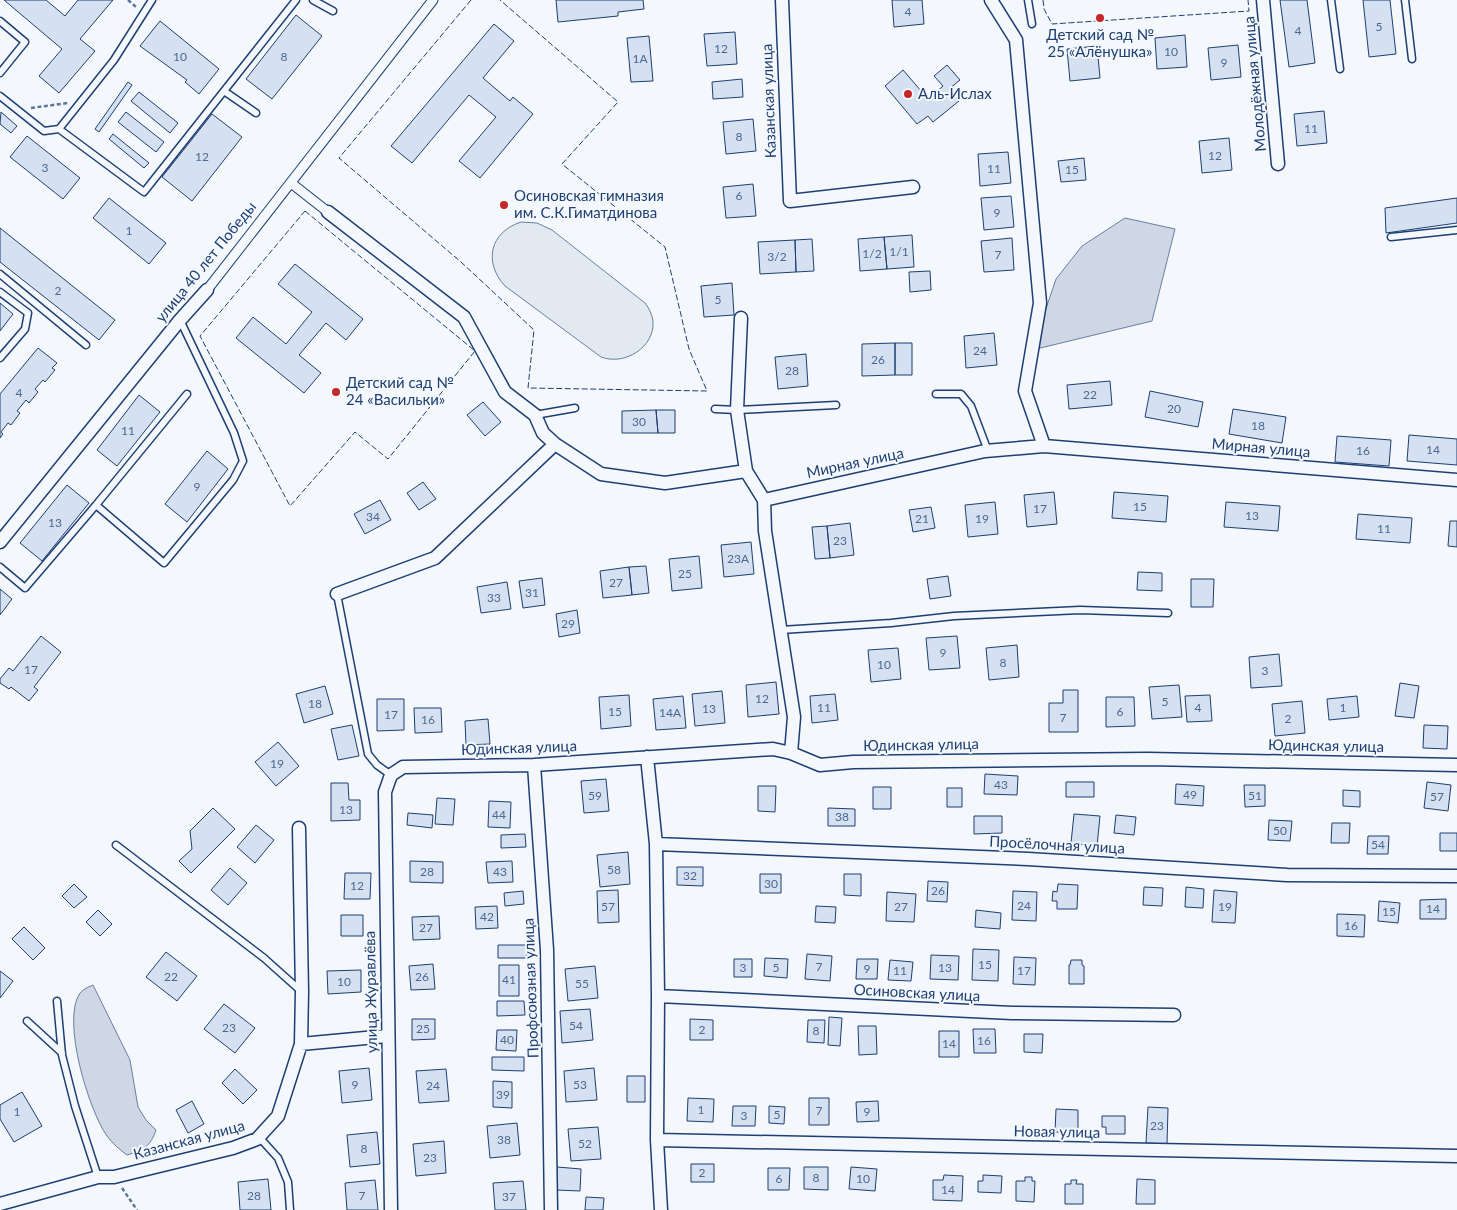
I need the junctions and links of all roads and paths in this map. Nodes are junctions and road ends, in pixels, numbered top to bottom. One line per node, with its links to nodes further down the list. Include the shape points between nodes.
1 (296, 0): 17 (lane)
2 (313, 0): 11 (lane)
3 (434, 0): 24 (street, улица 40 лет Победы)
4 (782, 0): 25 (street, Казанская улица, via 790,201)
5 (991, 0): 44 (street, via 1016,40 1040,303 1025,391)
6 (1028, 0): 13 (lane)
7 (1263, 0): 23 (street, Молодёжная улица)
8 (1332, 0): 15 (lane)
9 (1405, 0): 14 (lane)
10 (149, 1): 19 (lane, via 114,60)
11 (333, 11)
12 (0, 21): 16 (lane, via 25,42)
13 (1032, 24)
14 (1412, 59)
15 (1340, 69)
16 (0, 73)
17 (224, 91): 21 (lane); 22 (lane, via 144,192)
18 (0, 96): 20 (lane)
19 (81, 102): 20 (path); 22 (lane)
20 (17, 110): 22 (lane, via 44,131)
21 (256, 113)
22 (58, 129)
23 (1278, 164)
24 (291, 183): 26 (street); 30 (street, улица 40 лет Победы)
25 (913, 187)
26 (328, 212): 42 (street, via 464,317 505,392)
27 (1457, 230): 28 (lane)
28 (1391, 237)
29 (0, 274): 34 (lane)
30 (208, 290): 33 (street, улица 40 лет Победы)
31 (0, 292): 35 (lane, via 28,313 25,329)
32 (741, 318): 41 (street)
33 (180, 320): 49 (lane, via 234,433 243,461 233,480 164,562); 50 (street, улица 40 лет Победы)
34 (86, 345)
35 (0, 358)
36 (187, 394): 49 (lane)
37 (936, 394): 45 (lane, via 961,394 970,406)
38 (836, 405): 41 (lane)
39 (575, 408): 42 (lane)
40 (715, 409): 41 (lane)
41 (737, 410): 46 (street)
42 (536, 415): 43 (street, via 543,433)
43 (555, 444): 46 (street, via 600,474 665,483); 52 (street, via 435,558)
44 (1044, 446): 45 (street, Мирная улица); 47 (street, Мирная улица)
45 (988, 451): 48 (street, Мирная улица)
46 (746, 471): 48 (street)
47 (1457, 480)
48 (764, 500): 54 (street, via 765,532)
49 (96, 505): 51 (lane, via 25,588)
50 (0, 542)
51 (0, 567)
52 (337, 594): 59 (lane, via 368,754)
53 (1168, 613): 54 (lane, via 1070,611 954,616 891,624)
54 (781, 630): 55 (street, via 794,716)
55 (791, 753): 56 (street, Юдинская улица, via 773,748); 58 (street, Юдинская улица, via 820,765 1148,759)
56 (648, 757): 57 (street, Юдинская улица); 61 (street)
57 (534, 765): 59 (street, Юдинская улица, via 403,767); 81 (street, Профсоюзная улица, via 547,950)
58 (1457, 765)
59 (391, 775): 69 (street, улица Журавлёва, via 385,792)
60 (299, 828): 64 (street)
61 (656, 844): 63 (street, Просёлочная улица, via 1028,859 1287,875); 65 (street)
62 (116, 845): 64 (lane, via 264,958)
63 (1457, 876)
64 (302, 992): 70 (street)
65 (658, 996): 67 (street, Осиновская улица, via 1012,1013); 73 (street)
66 (56, 1001): 71 (lane)
67 (1174, 1015)
68 (27, 1021): 71 (lane)
69 (387, 1036): 70 (street); 80 (street, улица Журавлёва)
70 (301, 1044): 72 (street, Казанская улица, via 278,1116)
71 (62, 1053): 76 (lane)
72 (259, 1137): 75 (street, Казанская улица, via 233,1148); 79 (lane, via 278,1158 288,1182)
73 (657, 1140): 74 (street, Новая улица); 82 (street)
74 (1457, 1156)
75 (114, 1177): 76 (street, Казанская улица); 78 (path)
76 (98, 1178): 77 (street, Казанская улица)
77 (0, 1204)
78 (137, 1210)
79 (290, 1210)
80 (391, 1210)
81 (551, 1210)
82 (661, 1210)

